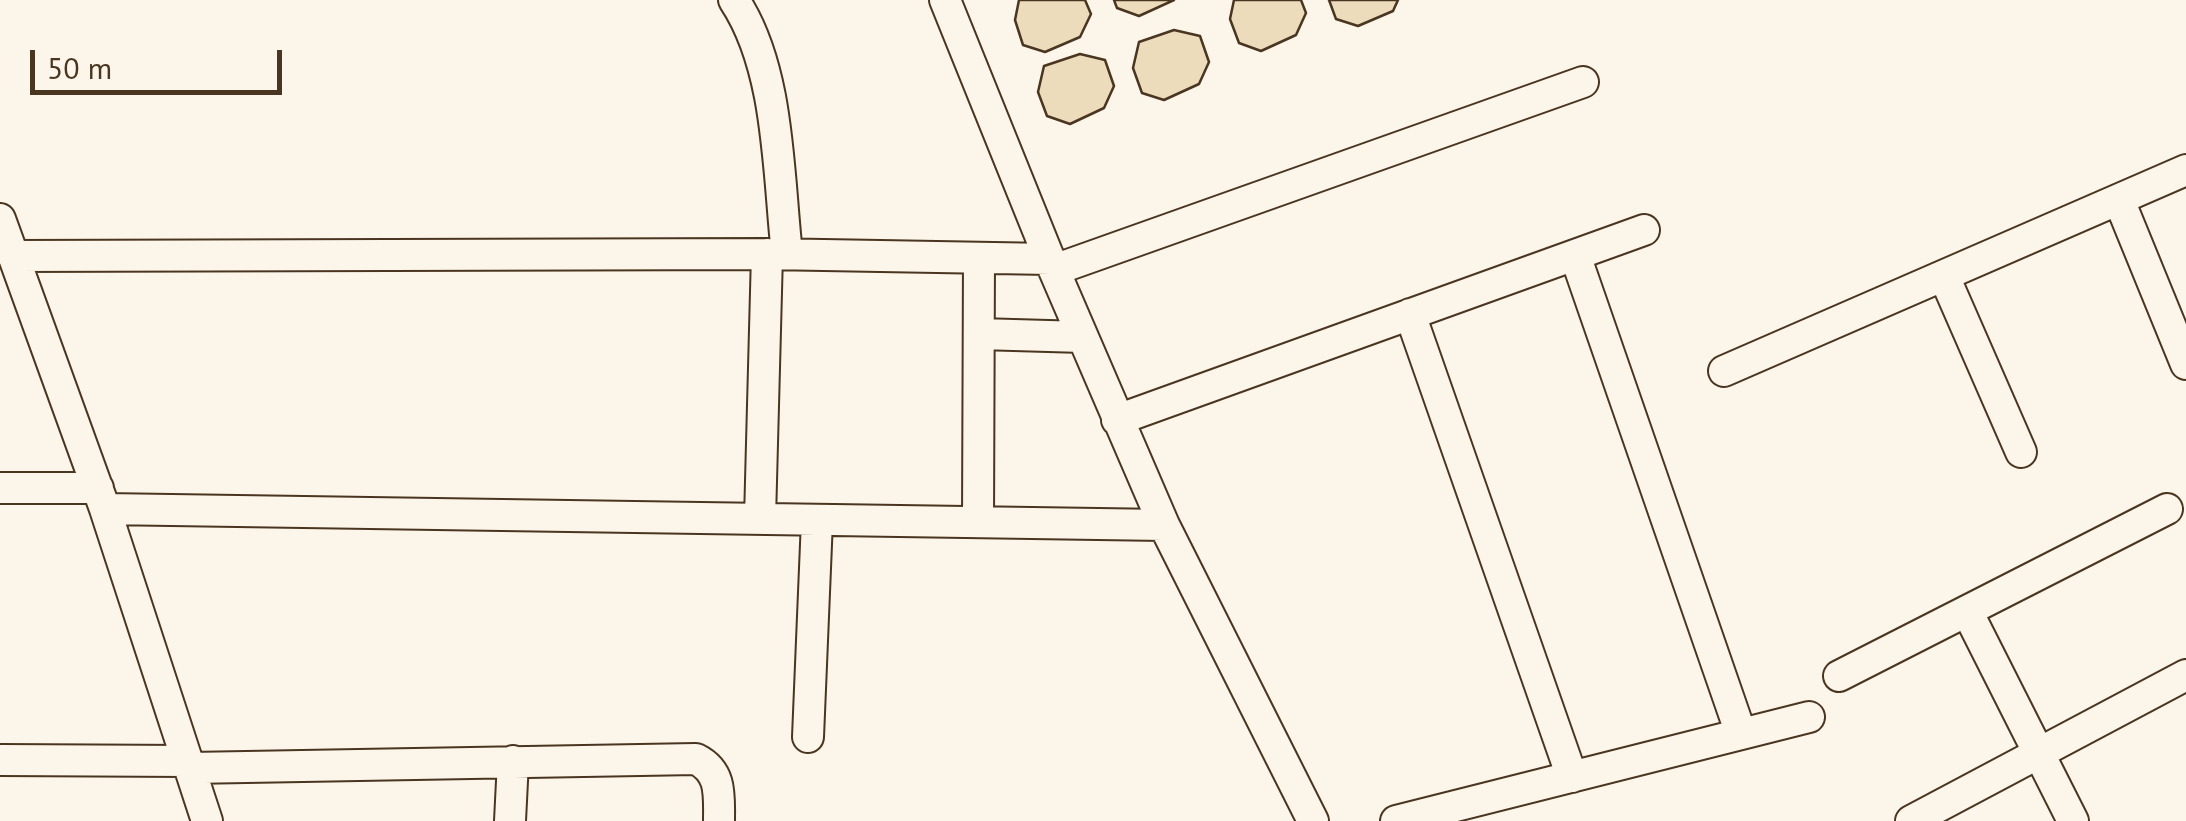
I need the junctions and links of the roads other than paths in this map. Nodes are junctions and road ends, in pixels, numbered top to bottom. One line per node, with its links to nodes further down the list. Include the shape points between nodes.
1 (734, 0): 8 (street, via 770,97)
2 (946, 0): 12 (street)
3 (1583, 82): 12 (street)
4 (2186, 170): 5 (street)
5 (2119, 200): 13 (street); 17 (street)
6 (0, 219): 10 (street)
7 (1644, 230): 9 (street)
8 (777, 254): 10 (street); 11 (street); 24 (street)
9 (1575, 255): 14 (street); 32 (street)
10 (14, 256): 22 (street)
11 (979, 258): 12 (street); 15 (street)
12 (1052, 264): 16 (street)
13 (1944, 276): 18 (street); 20 (street)
14 (1410, 314): 19 (street); 38 (street)
15 (978, 334): 16 (street); 26 (street)
16 (1083, 337): 19 (street)
17 (2186, 364)
18 (1724, 371)
19 (1118, 420): 27 (street)
20 (2020, 452)
21 (0, 488): 22 (street)
22 (101, 499): 24 (street); 37 (street)
23 (2167, 509): 28 (street)
24 (760, 519): 25 (street)
25 (818, 520): 26 (street); 33 (street)
26 (978, 522): 27 (street)
27 (1164, 525): 42 (street)
28 (1967, 611): 30 (street); 34 (street)
29 (2186, 675): 34 (street)
30 (1840, 676)
31 (1809, 717): 32 (street)
32 (1741, 734): 38 (street)
33 (808, 737)
34 (2039, 753): 44 (street); 45 (street)
35 (0, 760): 37 (street)
36 (513, 762): 37 (street); 40 (street); 41 (street, via 696,759 716,776)
37 (189, 764): 39 (street)
38 (1572, 777): 43 (street)
39 (207, 821)
40 (510, 821)
41 (719, 821)
42 (1313, 821)
43 (1396, 821)
44 (1911, 821)
45 (2072, 821)

